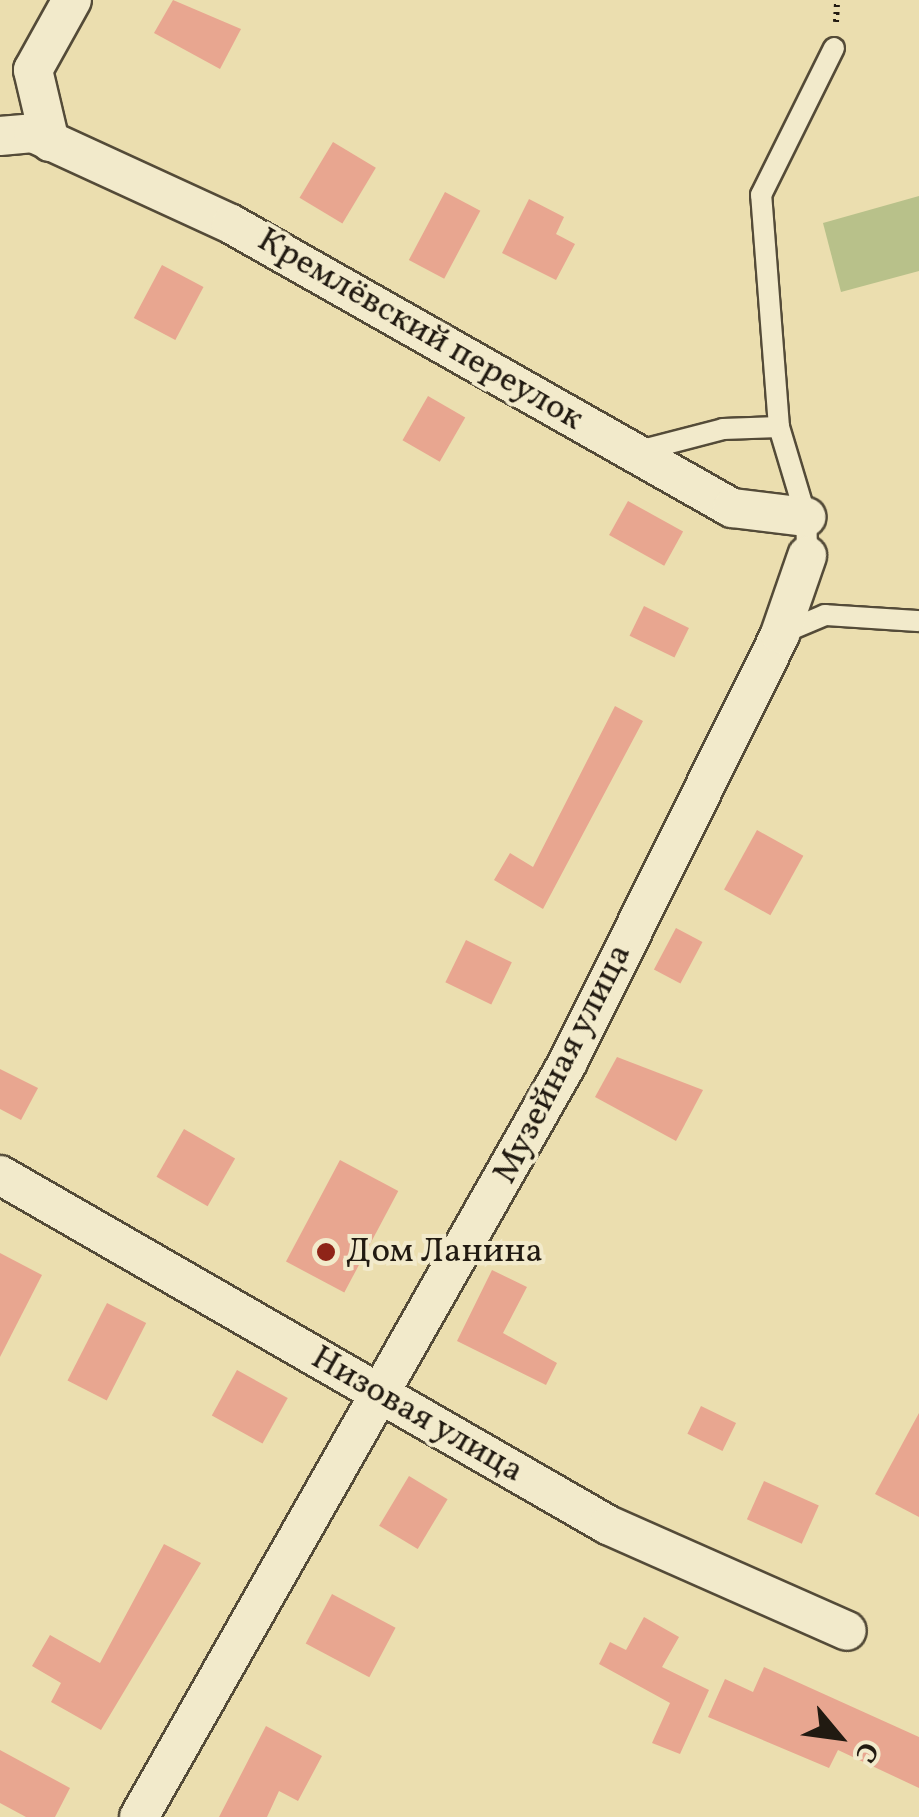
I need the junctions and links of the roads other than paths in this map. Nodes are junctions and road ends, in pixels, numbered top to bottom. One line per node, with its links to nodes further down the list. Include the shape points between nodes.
1 (72, 0): 3 (street, via 33,70)
2 (834, 48): 4 (lane, via 761,195)
3 (28, 137): 5 (street, Кремлёвский переулок, via 232,224)
4 (779, 427): 5 (lane, via 723,429); 6 (lane)
5 (635, 452): 6 (street, Кремлёвский переулок, via 732,508)
6 (806, 517): 7 (lane)
7 (807, 556): 9 (street, Музейная улица)
8 (919, 620): 9 (lane, via 825,615)
9 (780, 634): 11 (street, Музейная улица, via 568,1062)
10 (0, 1174): 11 (street, Низовая улица)
11 (385, 1398): 12 (street, Низовая улица, via 608,1526); 13 (street, Музейная улица)
12 (847, 1631)
13 (139, 1817)

